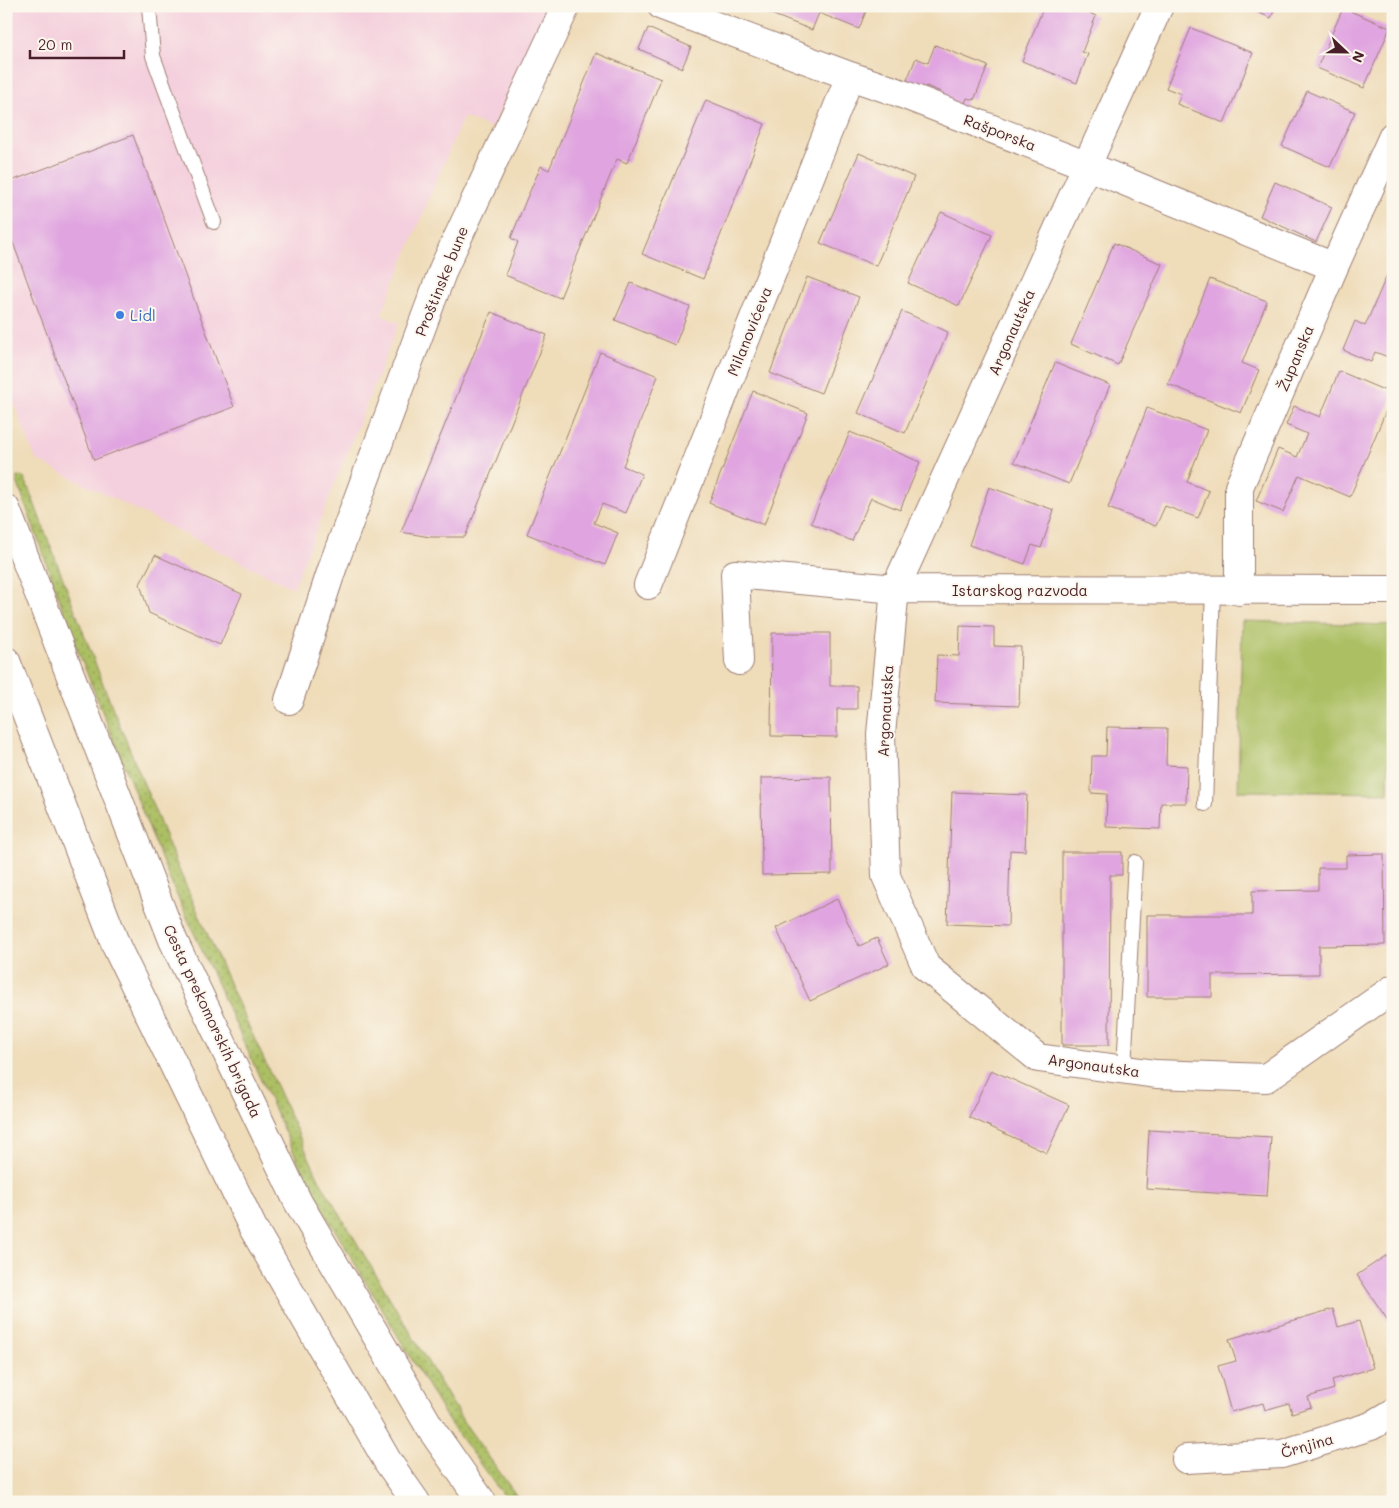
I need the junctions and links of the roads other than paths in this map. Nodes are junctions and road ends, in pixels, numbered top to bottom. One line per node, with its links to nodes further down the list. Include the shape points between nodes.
1 (148, 6): 8 (lane, via 153,56)
2 (566, 6): 17 (street, Proštinske bune, via 444,267 334,563)
3 (662, 6): 5 (street, Rašporska)
4 (1158, 6): 7 (street, Argonautska)
5 (850, 76): 7 (street, Rašporska); 11 (street, Milanovićeva)
6 (1393, 136): 9 (street, Županska)
7 (1085, 165): 9 (street, Rašporska); 12 (street, Argonautska)
8 (214, 222)
9 (1334, 267): 14 (street, Županska, via 1239,487)
10 (6, 509): 25 (street, Cesta prekomorskih brigada, via 173,940 298,1202 431,1429)
11 (648, 585)
12 (895, 589): 14 (street, Istarskog razvoda); 16 (street, Istarskog razvoda, via 735,574); 21 (street, Argonautska, via 881,734 886,876 926,967 1038,1058)
13 (1393, 590): 14 (street, Istarskog razvoda)
14 (1226, 591): 18 (lane)
15 (6, 661): 24 (street, via 117,948 253,1228 388,1462)
16 (739, 661)
17 (289, 700)
18 (1205, 804)
19 (1135, 862): 21 (lane)
20 (1393, 989): 21 (street, Argonautska, via 1266,1078 1156,1074)
21 (1124, 1069)
22 (1393, 1413): 23 (street, Črnjina, via 1371,1426 1282,1454)
23 (1186, 1459)
24 (416, 1502)
25 (482, 1502)

